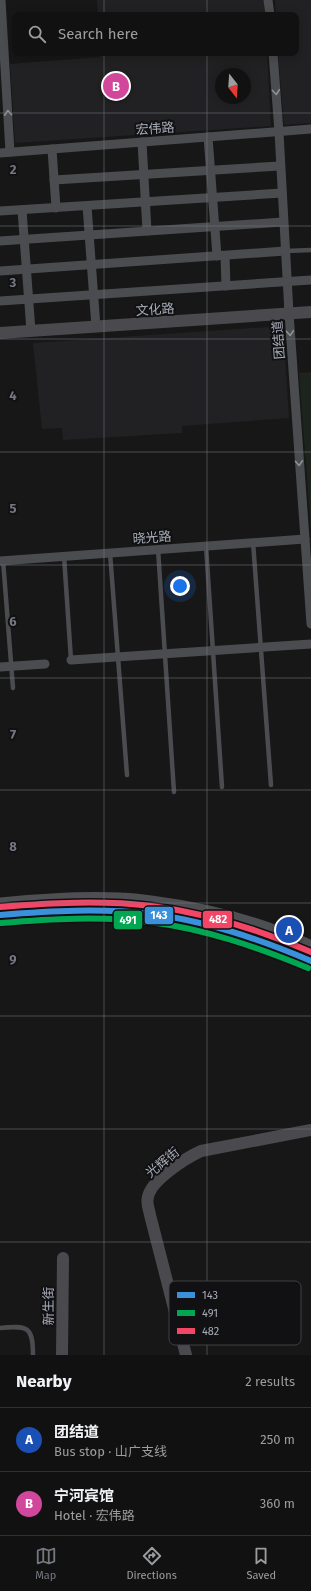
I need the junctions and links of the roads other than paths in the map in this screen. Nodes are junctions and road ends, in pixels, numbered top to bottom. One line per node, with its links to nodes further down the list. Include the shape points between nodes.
1 (1, 0): 10 (street, one-way to 1)
2 (268, 0): 3 (street)
3 (270, 12)
4 (273, 56): 6 (street, 团结道, one-way to 6)
5 (311, 130): 6 (street, 宏伟路)
6 (279, 132): 7 (street, 宏伟路); 12 (street, 团结道)
7 (208, 137): 8 (street, 宏伟路); 13 (street)
8 (142, 142): 9 (street, 宏伟路); 14 (street)
9 (52, 149): 10 (street, 宏伟路); 15 (street)
10 (10, 152): 11 (street, 宏伟路)
11 (0, 153)
12 (280, 166): 13 (street); 16 (street, 团结道)
13 (211, 170): 14 (street); 17 (street)
14 (144, 174): 15 (street); 18 (street)
15 (54, 180): 20 (street)
16 (282, 193): 17 (street); 23 (street, 团结道)
17 (213, 198): 18 (street); 24 (street)
18 (145, 202): 19 (street); 25 (street)
19 (87, 206): 20 (street); 26 (street)
20 (56, 208): 21 (street)
21 (22, 210): 22 (street); 27 (street)
22 (0, 211)
23 (283, 222): 24 (street); 30 (street, 团结道)
24 (215, 226): 25 (street); 31 (street)
25 (147, 231): 26 (street)
26 (89, 235): 27 (street); 32 (street)
27 (24, 239): 28 (street); 33 (street)
28 (0, 241)
29 (311, 250): 30 (lane)
30 (285, 251): 31 (street); 36 (street, 团结道)
31 (221, 256): 32 (street); 37 (street)
32 (91, 265): 33 (street); 38 (street)
33 (26, 270): 34 (street); 39 (street)
34 (0, 271)
35 (311, 280): 36 (street)
36 (287, 282): 37 (street); 42 (street, 团结道)
37 (226, 286): 38 (street)
38 (94, 295): 39 (street); 43 (street)
39 (28, 299): 40 (street); 44 (street)
40 (0, 301)
41 (311, 312): 42 (street, 文化路)
42 (289, 313): 43 (street, 文化路); 46 (street, 团结道, one-way to 46)
43 (96, 327): 44 (street, 文化路)
44 (31, 331): 45 (street, 文化路)
45 (0, 333)
46 (305, 539): 47 (street, 晓光路); 53 (street, 团结道)
47 (253, 542): 48 (street, 晓光路); 55 (lane)
48 (206, 546): 49 (street, 晓光路); 56 (lane)
49 (158, 549): 50 (street, 晓光路); 57 (lane)
50 (110, 553): 51 (street, 晓光路); 58 (lane)
51 (64, 556): 52 (street, 晓光路); 59 (lane)
52 (2, 560): 61 (lane)
53 (311, 624)
54 (311, 644): 55 (street)
55 (261, 647): 56 (street); 65 (lane)
56 (213, 650): 57 (street); 66 (lane)
57 (165, 653): 58 (street); 67 (lane)
58 (118, 657): 59 (street); 64 (lane)
59 (71, 660)
60 (44, 664): 61 (street)
61 (11, 666): 62 (street); 63 (lane)
62 (0, 667)
63 (13, 688)
64 (127, 775)
65 (271, 785)
66 (222, 787)
67 (174, 792)
68 (0, 904): 70 (main road, via 78,898 123,898 161,903 253,925)
69 (0, 915): 71 (main road, via 74,911 152,914 227,930)
70 (311, 947)
71 (311, 961)
72 (311, 1130): 76 (street, 光辉街, via 201,1151 177,1164 152,1188 148,1196 150,1215)
73 (311, 1136): 75 (street, 光辉街, via 250,1146 200,1158 179,1171 158,1191 153,1205)
74 (63, 1258): 81 (street, 新生街)
75 (173, 1281)
76 (169, 1289)
77 (0, 1328): 80 (lane, via 22,1327 28,1330 32,1337)
78 (183, 1345): 82 (street, 光辉街)
79 (189, 1345): 83 (street, 光辉街)
80 (33, 1355)
81 (62, 1355)
82 (186, 1355)
83 (192, 1355)

